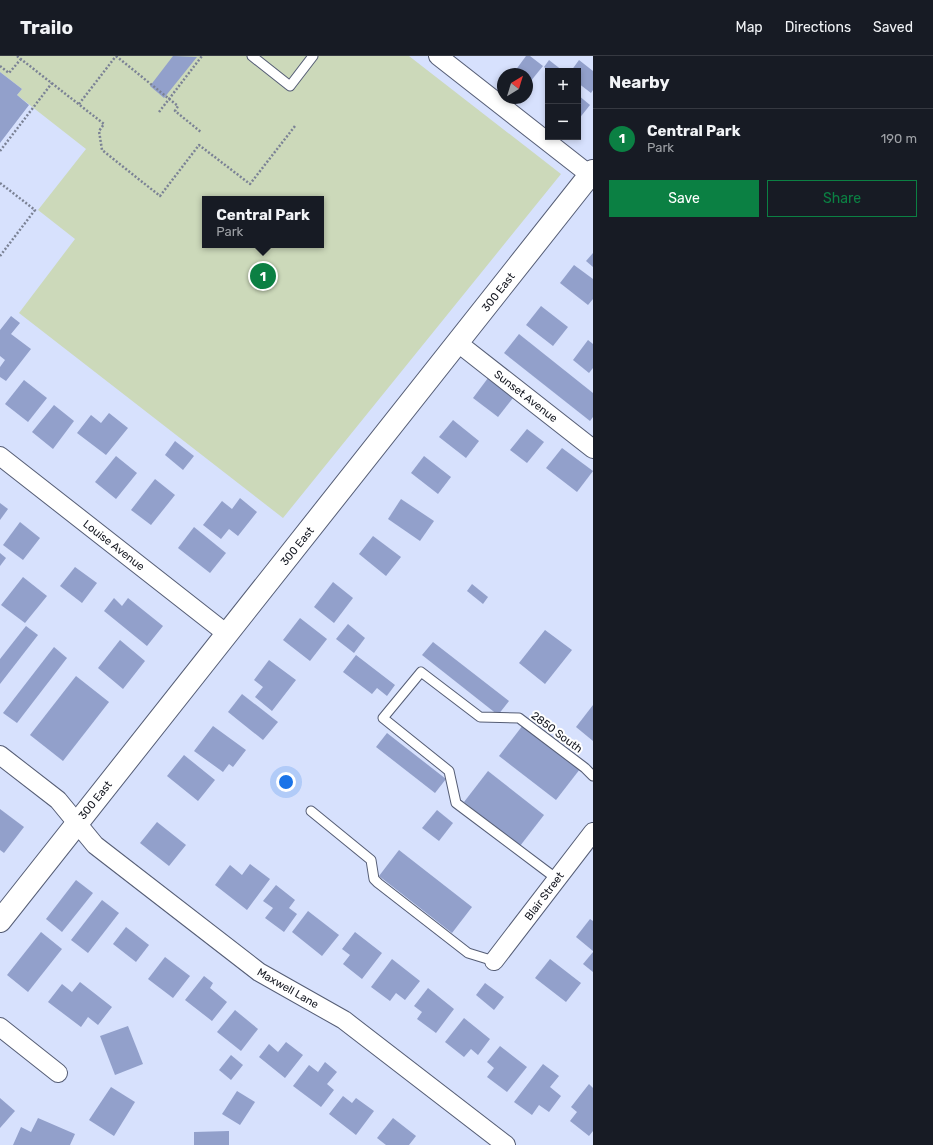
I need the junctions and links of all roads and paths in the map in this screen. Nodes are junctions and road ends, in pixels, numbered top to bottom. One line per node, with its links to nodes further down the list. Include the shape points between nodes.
1 (18, 56): 7 (path)
2 (116, 56): 10 (path); 11 (path)
3 (202, 56): 10 (path)
4 (252, 56): 5 (lane, via 290,86)
5 (314, 56)
6 (438, 56): 16 (street)
7 (21, 59): 8 (path, via 9,73); 9 (path)
8 (0, 66)
9 (52, 83): 11 (path); 15 (path)
10 (169, 98): 12 (path); 14 (path, via 178,106 175,111)
11 (79, 104): 13 (path, via 104,124 99,131 102,150 160,196 199,145 250,184)
12 (159, 112)
13 (295, 126)
14 (200, 132)
15 (0, 151)
16 (591, 173): 19 (street, 300 East)
17 (0, 183): 18 (path, via 35,210)
18 (0, 256)
19 (458, 343): 20 (street, Sunset Avenue); 22 (street, 300 East)
20 (593, 449)
21 (0, 456): 22 (street, Louise Avenue)
22 (227, 634): 26 (street, 300 East)
23 (0, 755): 26 (street, Maxwell Lane, via 58,800)
24 (593, 776): 28 (lane, 2850 South, via 519,718 480,717 421,672 383,718 449,771 456,803)
25 (311, 811): 30 (lane, via 371,860 374,879 378,883 468,953)
26 (77, 823): 29 (street, 300 East); 33 (street, Maxwell Lane, via 95,844 259,972 344,1020)
27 (593, 832): 28 (street, Blair Street)
28 (557, 879): 30 (street, Blair Street)
29 (0, 921)
30 (494, 961)
31 (0, 1027): 32 (street)
32 (58, 1073)
33 (506, 1145)

